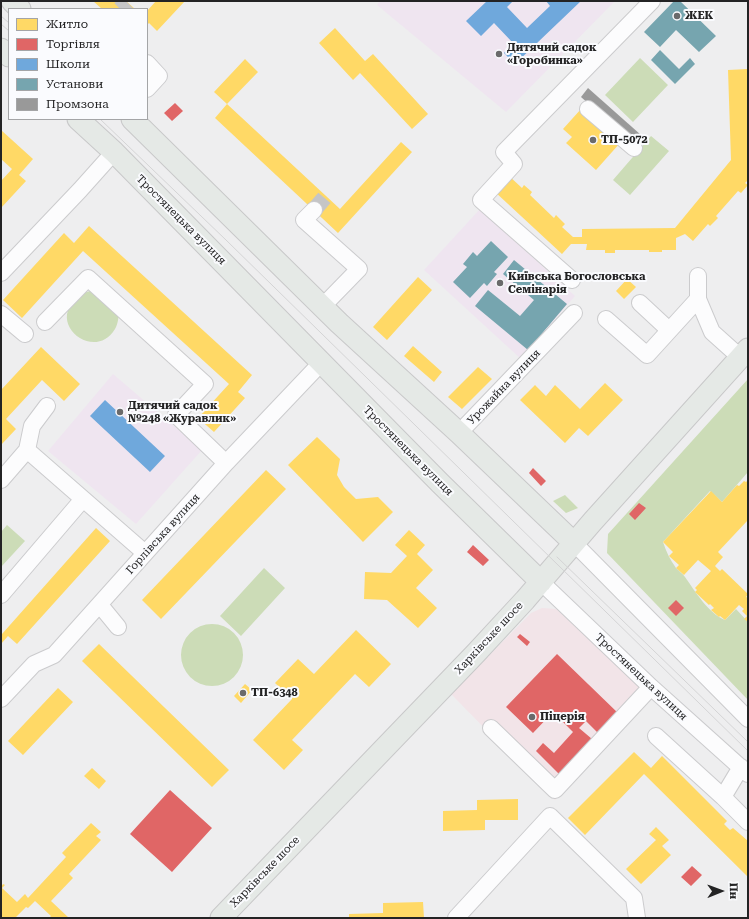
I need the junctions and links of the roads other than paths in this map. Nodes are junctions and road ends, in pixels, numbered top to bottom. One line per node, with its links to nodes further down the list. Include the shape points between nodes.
1 (652, 1): 12 (street, via 504,152 514,164 481,200)
2 (148, 64): 3 (street, via 159,76)
3 (148, 88)
4 (588, 109): 7 (street)
5 (79, 120): 8 (main road, Тростянецька вулиця)
6 (133, 120): 15 (main road)
7 (634, 148)
8 (114, 152): 10 (street); 23 (main road, Тростянецька вулиця)
9 (314, 210): 15 (street, via 304,220 359,269)
10 (1, 272)
11 (698, 276): 13 (street)
12 (572, 280)
13 (698, 299): 20 (street); 22 (street, via 712,332)
14 (640, 303): 20 (street)
15 (322, 307): 25 (main road)
16 (574, 312): 25 (street, Урожайна вулиця)
17 (606, 319): 20 (street, via 647,355)
18 (5, 322): 21 (street)
19 (45, 322): 27 (street, via 88,278 205,384 176,415)
20 (669, 330)
21 (25, 334)
22 (744, 354): 30 (main road, Харківське шосе)
23 (321, 363): 27 (street, Горлівська вулиця); 32 (main road, Тростянецька вулиця)
24 (47, 406): 26 (street, via 32,426)
25 (459, 433): 30 (main road)
26 (28, 450): 28 (street); 29 (street)
27 (226, 463): 31 (street, Горлівська вулиця)
28 (1, 480)
29 (83, 499): 31 (street); 33 (street)
30 (574, 543): 32 (main road, Харківське шосе); 38 (street)
31 (145, 553): 34 (street, Горлівська вулиця)
32 (541, 582): 36 (street, Тростянецька вулиця); 44 (main road, Харківське шосе)
33 (1, 595)
34 (100, 605): 35 (street); 37 (street, Горлівська вулиця, via 54,655 34,664)
35 (118, 627)
36 (651, 687): 39 (street, via 555,790); 41 (street, Тростянецька вулиця)
37 (1, 699)
38 (748, 719)
39 (491, 728)
40 (656, 736): 42 (street)
41 (744, 771): 42 (street)
42 (723, 797): 43 (street)
43 (748, 822)
44 (221, 918)
45 (456, 918): 46 (street, via 550,816 634,898)
46 (637, 918)

